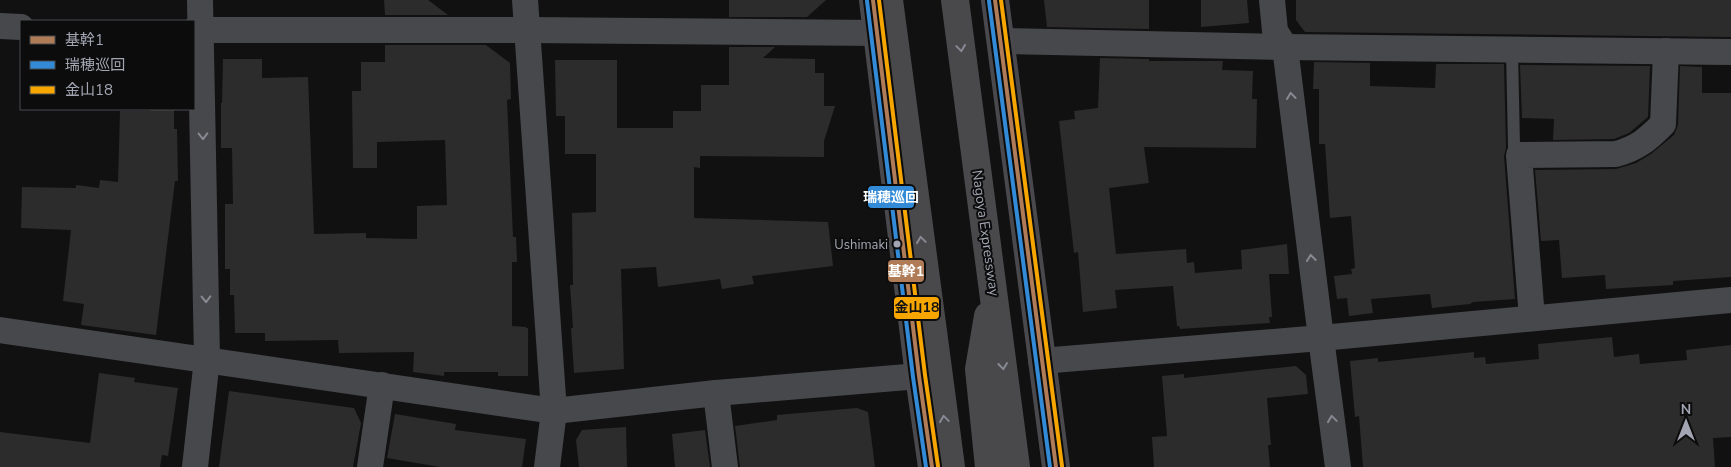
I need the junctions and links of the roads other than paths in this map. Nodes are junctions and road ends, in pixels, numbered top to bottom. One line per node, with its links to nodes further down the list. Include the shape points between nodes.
1 (200, 0): 10 (street)
2 (525, 0): 11 (street)
3 (873, 0): 12 (main road)
4 (889, 0): 35 (highway, one-way to 4)
5 (955, 0): 19 (highway, Nagoya Expressway, one-way to 19)
6 (995, 0): 13 (main road)
7 (1272, 0): 14 (street, via 1275,30)
8 (0, 26): 9 (street)
9 (20, 27)
10 (197, 30): 11 (street); 24 (street, one-way to 24)
11 (527, 30): 12 (street); 29 (street)
12 (878, 33): 26 (main road)
13 (1000, 41): 14 (street); 25 (main road)
14 (1285, 47): 15 (street); 23 (street, one-way to 14)
15 (1512, 49): 16 (street); 18 (lane, via 1514,146)
16 (1666, 51): 17 (street); 18 (street, via 1663,124 1647,140 1616,154)
17 (1731, 52)
18 (1519, 155): 21 (street)
19 (993, 287): 36 (highway, via 979,369); 37 (highway, Nagoya Expressway, one-way to 37)
20 (1731, 300): 21 (street)
21 (1532, 318): 23 (street)
22 (0, 330): 24 (street)
23 (1320, 338): 25 (street); 39 (street, one-way to 23)
24 (207, 359): 27 (street); 30 (street)
25 (1041, 361): 38 (main road)
26 (919, 376): 28 (street); 34 (main road)
27 (382, 385): 29 (street); 31 (street)
28 (716, 393): 29 (street); 33 (street)
29 (554, 411): 32 (street)
30 (195, 467)
31 (370, 467)
32 (547, 467)
33 (725, 467)
34 (932, 467)
35 (951, 467)
36 (989, 467)
37 (1016, 467)
38 (1056, 467)
39 (1338, 467)

